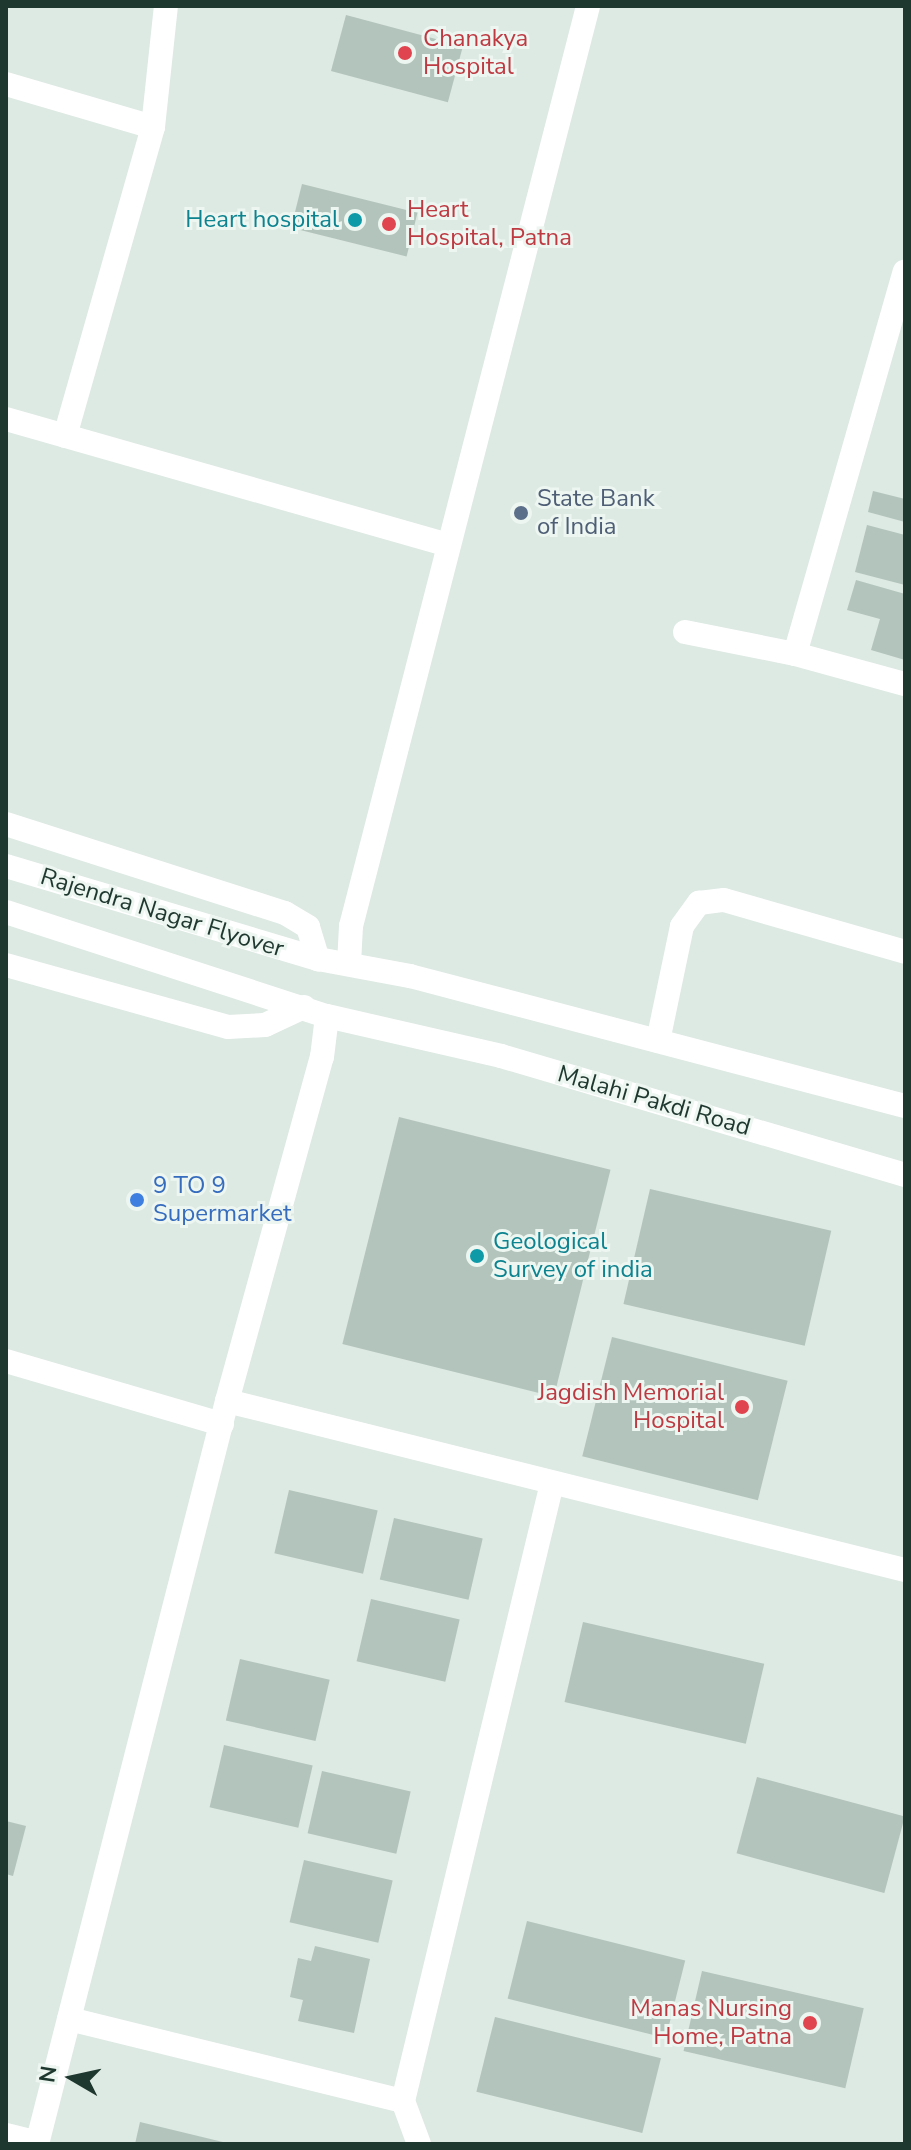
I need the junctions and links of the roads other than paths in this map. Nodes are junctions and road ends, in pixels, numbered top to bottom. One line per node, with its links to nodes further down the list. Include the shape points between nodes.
1 (166, 6): 4 (street)
2 (588, 6): 8 (street)
3 (6, 84): 4 (street)
4 (153, 127): 7 (street)
5 (905, 271): 10 (street)
6 (6, 419): 7 (street)
7 (65, 436): 8 (street)
8 (447, 545): 17 (street, via 351,926)
9 (685, 632): 10 (street)
10 (795, 654): 11 (street)
11 (905, 684)
12 (6, 824): 16 (street, via 285,913 308,927)
13 (6, 866): 16 (street, Rajendra Nagar Flyover)
14 (6, 912): 19 (street, Rajendra Nagar Flyover)
15 (905, 952): 21 (street, via 724,900 699,903 682,926)
16 (318, 959): 17 (street, Rajendra Nagar Flyover)
17 (349, 964): 21 (street, Rajendra Nagar Flyover)
18 (6, 965): 19 (street, via 228,1027 265,1025)
19 (304, 1007): 20 (street, Rajendra Nagar Flyover)
20 (327, 1016): 23 (street, Malahi Pakdi Road, via 501,1056); 25 (street, via 322,1057)
21 (658, 1041): 22 (street, Rajendra Nagar Flyover)
22 (905, 1106)
23 (905, 1175)
24 (6, 1361): 25 (street)
25 (224, 1412): 26 (street); 28 (street)
26 (552, 1483): 27 (street); 29 (street)
27 (905, 1570)
28 (69, 2019): 29 (street); 31 (street)
29 (403, 2101): 32 (street)
30 (6, 2135): 31 (street)
31 (37, 2144)
32 (419, 2144)

